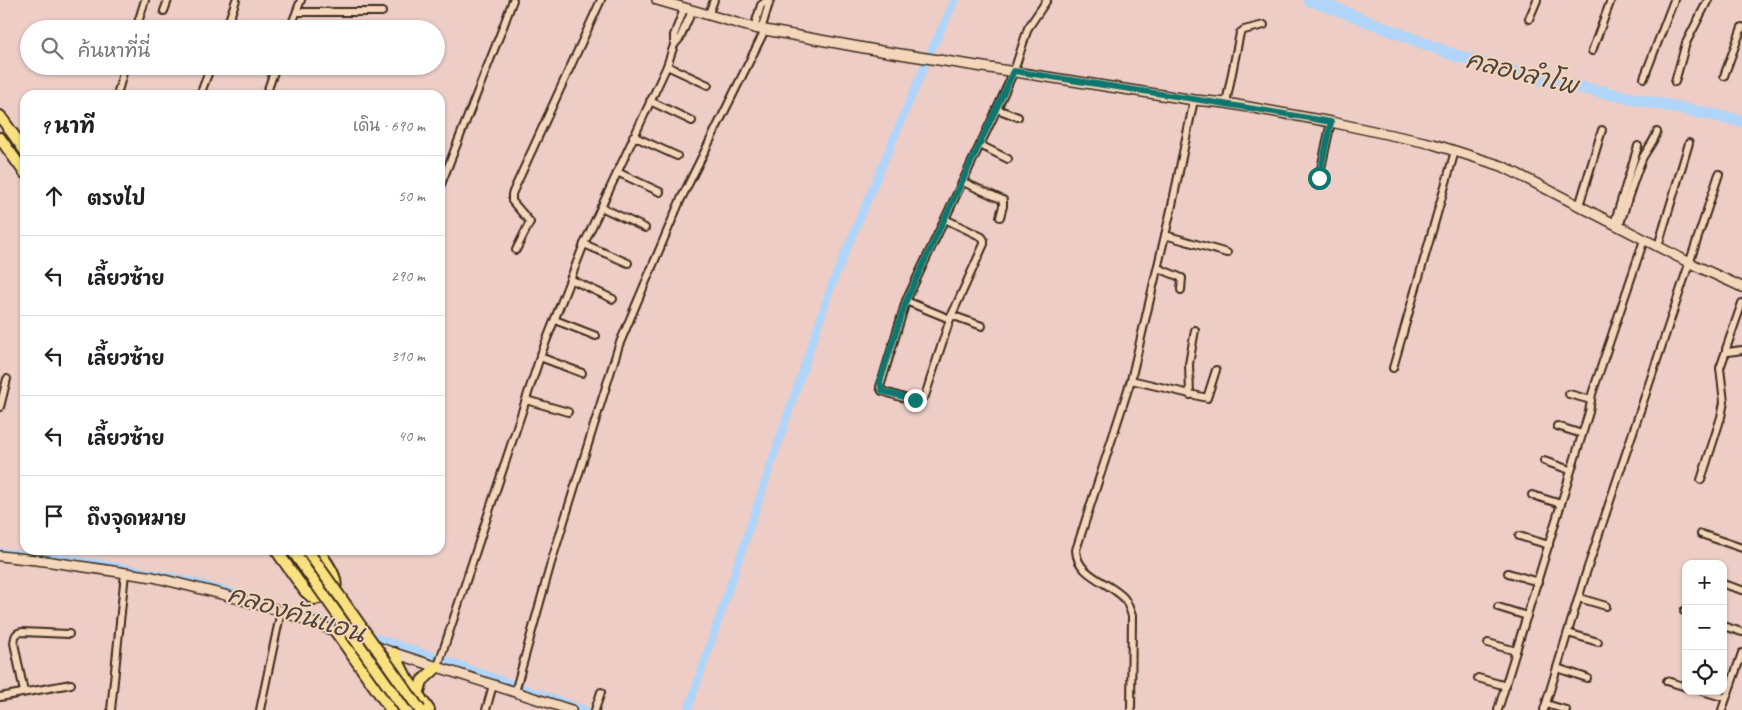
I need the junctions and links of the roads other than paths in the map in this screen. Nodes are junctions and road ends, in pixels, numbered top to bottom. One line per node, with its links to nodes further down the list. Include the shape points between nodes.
1 (145, 0): 21 (street)
2 (168, 0): 16 (street)
3 (236, 0): 22 (street)
4 (301, 0): 17 (street)
5 (513, 0): 61 (street)
6 (601, 0): 76 (street, via 512,194 512,201 530,222)
7 (657, 0): 15 (street)
8 (714, 0): 19 (street)
9 (769, 0): 26 (street, via 761,5)
10 (1047, 0): 29 (street, via 1028,28)
11 (1537, 0): 20 (street)
12 (1611, 0): 27 (street)
13 (1674, 0): 34 (street)
14 (1708, 0): 35 (street, via 1686,43)
15 (688, 10): 19 (street); 28 (street, via 674,35)
16 (164, 11)
17 (297, 12): 18 (street); 23 (street)
18 (382, 12)
19 (708, 16): 26 (street)
20 (1529, 19)
21 (139, 20)
22 (229, 20)
23 (294, 20)
24 (1264, 25): 42 (street, via 1240,33)
25 (1742, 27): 33 (street)
26 (760, 30): 29 (street); 152 (street, via 680,201 620,345 551,563)
27 (1592, 51)
28 (667, 66): 36 (street); 41 (street)
29 (1014, 71): 40 (street); 43 (street)
30 (123, 75): 37 (street)
31 (208, 75): 38 (street)
32 (273, 75): 39 (street)
33 (1724, 76)
34 (1644, 78)
35 (1675, 82)
36 (708, 86)
37 (118, 90)
38 (202, 90)
39 (268, 90)
40 (1194, 100): 42 (street); 72 (street)
41 (650, 101): 46 (street); 50 (street)
42 (1226, 103): 47 (street)
43 (997, 108): 45 (street); 54 (street)
44 (0, 116): 53 (main road)
45 (1018, 117)
46 (692, 121)
47 (1331, 122): 56 (street); 63 (street)
48 (1602, 130): 66 (street)
49 (1657, 132): 70 (street, via 1642,159)
50 (633, 136): 57 (street); 60 (street)
51 (0, 138): 59 (main road)
52 (1689, 143): 75 (street)
53 (20, 144)
54 (980, 145): 58 (street); 64 (street)
55 (1638, 146): 70 (street)
56 (1455, 151): 66 (street, via 1502,166); 95 (street)
57 (677, 156)
58 (1008, 159)
59 (20, 166)
60 (617, 172): 65 (street); 67 (street)
61 (445, 174)
62 (1719, 174): 79 (street)
63 (1319, 178)
64 (963, 182): 68 (street, via 1003,200); 69 (street)
65 (660, 192)
66 (1579, 206): 70 (street)
67 (601, 207): 71 (street); 74 (street)
68 (1000, 217)
69 (945, 219): 85 (street); 87 (street, via 984,240)
70 (1616, 225): 73 (street)
71 (645, 228)
72 (1165, 236): 77 (street); 80 (street)
73 (1644, 240): 75 (street); 103 (street)
74 (584, 244): 78 (street); 81 (street)
75 (1658, 246): 79 (street)
76 (516, 250)
77 (1227, 253)
78 (628, 263)
79 (1690, 263): 82 (street); 127 (street)
80 (1158, 268): 83 (street, via 1182,278); 99 (street)
81 (570, 279): 84 (street); 88 (street)
82 (1742, 287)
83 (1181, 290)
84 (613, 299)
85 (906, 301): 87 (street); 87 (street, via 880,382 882,391 915,400 925,396)
86 (1742, 303): 93 (street)
87 (950, 317): 89 (street)
88 (554, 320): 91 (street); 94 (street)
89 (982, 326)
90 (1195, 330): 101 (street, via 1189,364)
91 (596, 336)
92 (1742, 350): 93 (street)
93 (1726, 351): 110 (street, via 1720,368 1723,410)
94 (540, 357): 97 (street); 102 (street)
95 (1393, 368)
96 (1216, 370): 101 (street, via 1207,398)
97 (582, 373)
98 (7, 379): 104 (street)
99 (1132, 380): 101 (street); 169 (street, via 1076,550 1076,559 1082,567 1125,598 1130,608)
100 (1569, 394): 103 (street)
101 (1190, 395)
102 (526, 400): 105 (street); 142 (street)
103 (1591, 400): 107 (street)
104 (0, 407)
105 (568, 412)
106 (1557, 426): 107 (street)
107 (1582, 434): 109 (street)
108 (1544, 462): 109 (street)
109 (1570, 470): 112 (street)
110 (1701, 480)
111 (1532, 495): 112 (street)
112 (1561, 504): 115 (street)
113 (1700, 534): 116 (street)
114 (1518, 536): 115 (street)
115 (1549, 545): 124 (street)
116 (1742, 548)
117 (280, 555): 120 (main road, via 314,600 333,593 336,584 334,572)
118 (296, 555): 163 (main road, bridge)
119 (311, 555): 164 (main road, bridge)
120 (322, 555)
121 (0, 556): 123 (street)
122 (1508, 572): 124 (street)
123 (125, 573): 130 (street, via 225,594); 161 (street)
124 (1538, 582): 131 (street)
125 (1727, 585): 126 (street)
126 (1742, 590)
127 (1579, 598): 128 (street); 135 (street)
128 (1606, 606)
129 (1498, 607): 131 (street)
130 (281, 611): 133 (street); 162 (street)
131 (1527, 616): 139 (street)
132 (1727, 627): 134 (street)
133 (336, 632): 140 (street); 159 (main road)
134 (1742, 632)
135 (1568, 633): 137 (street); 143 (street)
136 (69, 634): 153 (street, via 22,632 14,636)
137 (1598, 642)
138 (1488, 643): 139 (street)
139 (1516, 651): 150 (street)
140 (394, 653): 142 (street); 144 (main road)
141 (1742, 653): 158 (street)
142 (439, 663): 149 (street); 154 (main road, via 422,681)
143 (1557, 668): 146 (street); 160 (street)
144 (406, 678): 154 (main road); 159 (main road, via 390,670 382,675 380,688)
145 (1478, 678): 150 (street)
146 (1587, 678)
147 (1667, 681): 151 (street)
148 (71, 684): 153 (street)
149 (493, 685): 152 (street); 166 (street)
150 (1506, 686): 170 (street)
151 (1682, 686)
152 (515, 691): 167 (street)
153 (24, 692): 157 (street)
154 (418, 695): 165 (main road)
155 (1716, 695): 158 (street)
156 (600, 696): 168 (street)
157 (0, 697)
158 (1726, 698): 172 (street)
159 (388, 706)
160 (1545, 707): 171 (street)
161 (111, 710)
162 (260, 710)
163 (405, 710)
164 (420, 710)
165 (429, 710)
166 (486, 710)
167 (571, 710)
168 (595, 710)
169 (1131, 710)
170 (1498, 710)
171 (1566, 710)
172 (1722, 710)

